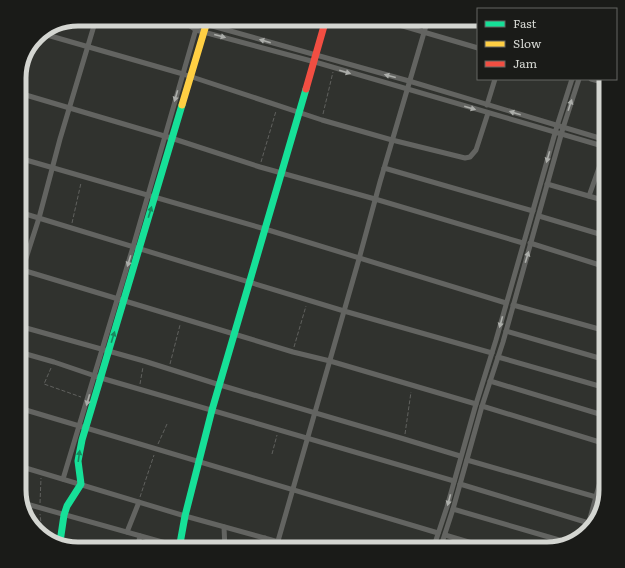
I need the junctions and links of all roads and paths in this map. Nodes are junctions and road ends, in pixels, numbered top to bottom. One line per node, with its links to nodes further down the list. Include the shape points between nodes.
1 (94, 26): 11 (street)
2 (191, 26): 8 (street)
3 (202, 26): 8 (street)
4 (218, 26): 13 (street, one-way to 4)
5 (324, 26): 13 (street)
6 (402, 26): 9 (street)
7 (426, 26): 9 (street)
8 (200, 31): 13 (street, one-way to 13); 15 (street)
9 (424, 33): 12 (street); 19 (street)
10 (49, 35): 11 (street)
11 (88, 46): 15 (street); 24 (street)
12 (477, 48)
13 (316, 59): 14 (street); 19 (street, one-way to 13); 26 (street)
14 (334, 68): 20 (street, one-way to 20); 27 (path)
15 (186, 75): 23 (street); 32 (street)
16 (495, 80): 22 (street)
17 (572, 80): 28 (street)
18 (578, 80): 29 (street, one-way to 18)
19 (409, 82): 20 (street); 22 (street)
20 (407, 90): 25 (street, one-way to 25); 34 (street)
21 (26, 95): 24 (street)
22 (487, 105): 28 (street, one-way to 22)
23 (277, 106): 26 (street); 37 (path)
24 (70, 107): 32 (street); 38 (street)
25 (488, 113): 30 (street); 34 (street, via 476,150 470,157 465,158)
26 (299, 114): 27 (street); 41 (street)
27 (322, 120): 34 (street)
28 (557, 126): 29 (street); 30 (street)
29 (563, 128): 31 (street); 33 (street)
30 (555, 133): 31 (street); 48 (street, one-way to 48)
31 (561, 135): 35 (street); 43 (street)
32 (168, 137): 37 (street); 45 (street)
33 (599, 138)
34 (392, 140): 39 (street)
35 (599, 146)
36 (26, 160): 38 (street)
37 (260, 167): 41 (street)
38 (52, 168): 42 (street); 51 (street)
39 (384, 168): 46 (street); 48 (street)
40 (599, 168): 44 (street)
41 (282, 173): 46 (street); 53 (street)
42 (82, 177): 45 (street); 52 (path)
43 (547, 184): 44 (street); 50 (street)
44 (589, 196): 47 (street)
45 (151, 197): 53 (street); 57 (street)
46 (375, 199): 55 (street); 59 (street)
47 (599, 199)
48 (533, 211): 55 (street)
49 (26, 214): 51 (street)
50 (538, 216): 54 (street); 56 (street)
51 (39, 218): 52 (street); 58 (street)
52 (71, 227): 57 (street)
53 (265, 229): 59 (street); 64 (street)
54 (599, 234)
55 (523, 244): 62 (street)
56 (530, 244): 60 (street); 63 (street, one-way to 56)
57 (136, 248): 64 (street); 66 (street)
58 (26, 255)
59 (360, 259): 67 (street); 69 (street)
60 (599, 265)
61 (26, 271): 66 (street)
62 (513, 278): 63 (street); 67 (street)
63 (520, 279): 68 (street)
64 (250, 281): 65 (street); 74 (street)
65 (308, 299): 69 (street); 76 (path)
66 (121, 300): 70 (street); 75 (street)
67 (506, 303): 77 (street, one-way to 77)
68 (513, 305): 72 (street); 73 (street)
69 (344, 311): 77 (street); 82 (street)
70 (182, 318): 74 (street); 84 (path)
71 (26, 328): 75 (street)
72 (599, 329)
73 (506, 331): 79 (street); 80 (street)
74 (234, 334): 76 (street); 87 (street)
75 (106, 350): 81 (street); 85 (street)
76 (293, 352): 82 (street)
77 (492, 353): 92 (street)
78 (26, 354): 83 (street)
79 (498, 357): 86 (street); 89 (street)
80 (599, 358)
81 (144, 361): 84 (street); 90 (path)
82 (330, 361): 88 (street); 96 (street)
83 (54, 362): 85 (street); 91 (path, via 44,384)
84 (168, 368): 87 (street)
85 (98, 377): 90 (street); 91 (street); 99 (street)
86 (490, 381): 93 (street); 97 (street)
87 (220, 385): 95 (street); 96 (street)
88 (412, 386): 92 (street); 103 (path)
89 (599, 386)
90 (139, 388): 95 (street)
91 (88, 399): 99 (street, one-way to 99)
92 (476, 404): 101 (street)
93 (482, 406): 104 (street); 105 (street)
94 (26, 410): 99 (street)
95 (212, 410): 100 (street); 110 (street)
96 (315, 412): 102 (street); 103 (street)
97 (599, 414)
98 (167, 424): 106 (path)
99 (83, 427): 106 (street); 112 (street); 114 (street, one-way to 99, via 78,461)
100 (278, 430): 102 (street); 107 (path)
101 (466, 437): 104 (street); 108 (street)
102 (308, 438): 113 (street); 117 (street)
103 (404, 438): 108 (street)
104 (472, 439): 109 (street)
105 (599, 442)
106 (156, 450): 110 (street); 119 (path)
107 (272, 454)
108 (460, 456): 113 (street)
109 (467, 460): 115 (street); 118 (street)
110 (198, 461): 117 (street); 123 (street)
111 (26, 468): 112 (street)
112 (63, 479): 114 (street)
113 (454, 481): 128 (street, one-way to 128)
114 (80, 484): 119 (street); 122 (street)
115 (460, 484): 121 (street); 125 (street)
116 (599, 486): 118 (street)
117 (294, 490): 128 (street); 134 (street)
118 (596, 497): 124 (street)
119 (138, 502): 123 (street); 127 (street)
120 (28, 505): 122 (street)
121 (453, 509): 129 (street); 133 (street)
122 (64, 515): 127 (street); 132 (street)
123 (185, 516): 126 (street); 137 (street)
124 (592, 516)
125 (587, 523)
126 (224, 527): 131 (street); 138 (street)
127 (127, 532): 130 (street)
128 (438, 533): 140 (street)
129 (445, 535): 141 (street); 142 (street)
130 (140, 536): 135 (street); 136 (street)
131 (265, 538): 134 (street); 139 (street)
132 (60, 539)
133 (560, 540)
134 (278, 541)
135 (139, 542)
136 (160, 542)
137 (181, 542)
138 (225, 542)
139 (265, 542)
140 (435, 542)
141 (442, 542)
142 (468, 542)

